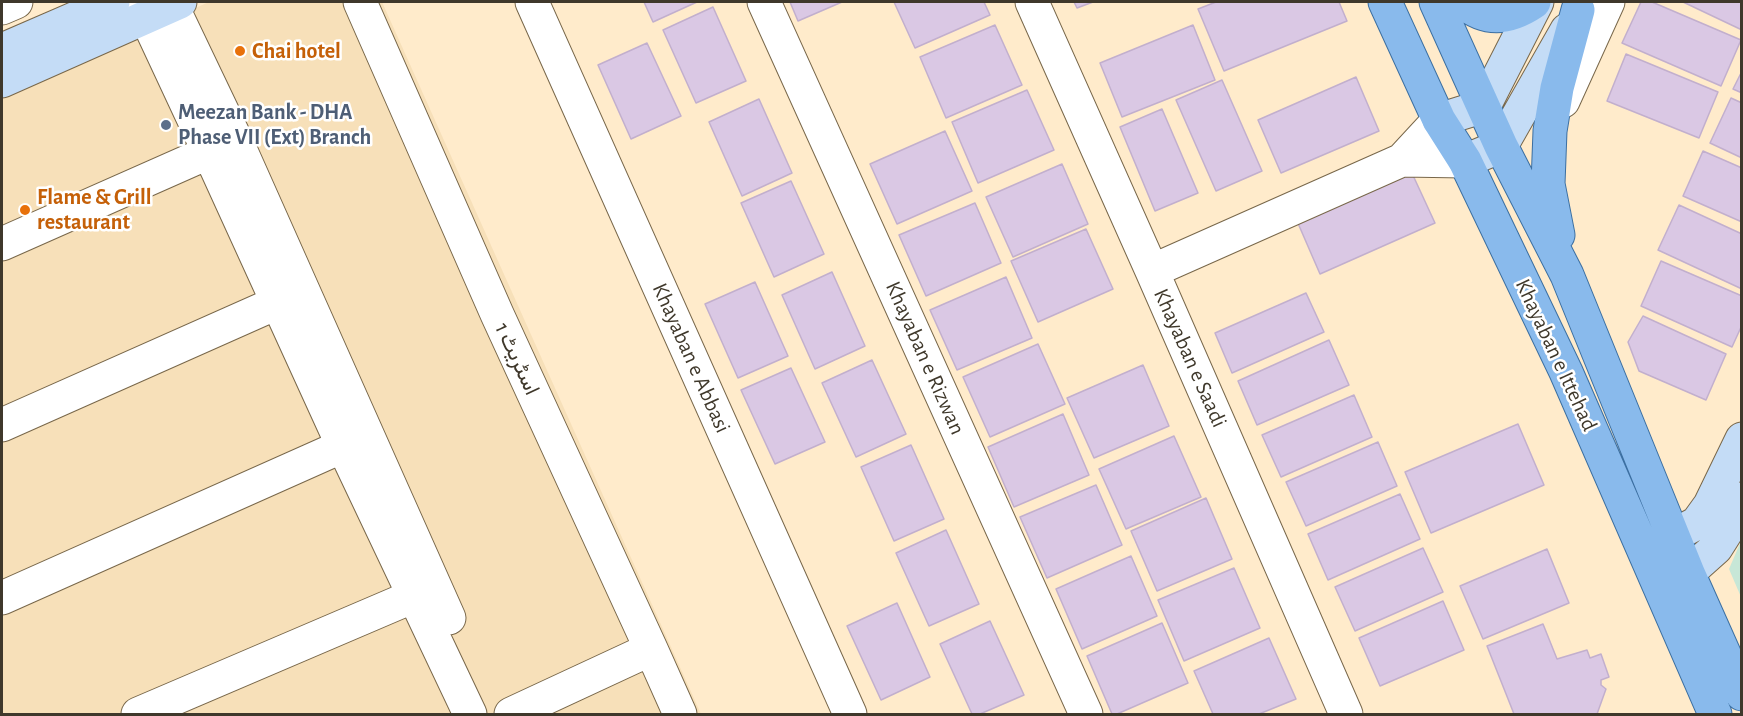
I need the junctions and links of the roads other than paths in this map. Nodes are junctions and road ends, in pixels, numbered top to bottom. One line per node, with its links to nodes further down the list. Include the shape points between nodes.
1 (16, 2): 13 (street)
2 (113, 2): 14 (street)
3 (360, 2): 35 (street, اسٹریٹ 1, via 496,314)
4 (532, 2): 42 (street, Khayaban e Abbasi)
5 (765, 2): 43 (street, Khayaban e Rizwan)
6 (1032, 2): 23 (street, Khayaban e Saadi)
7 (1385, 2): 17 (main road, Khayaban e Ittehad)
8 (1436, 2): 16 (main road, Khayaban e Ittehad)
9 (1463, 2): 12 (main road, via 1473,10 1498,17)
10 (1590, 4): 19 (street); 24 (main road, via 1557,88 1550,131 1548,184)
11 (162, 5): 15 (street); 18 (street)
12 (1524, 5): 16 (street)
13 (2, 8)
14 (2, 50)
15 (2, 81)
16 (1484, 106): 17 (street); 19 (main road, Khayaban e Ittehad)
17 (1439, 120): 20 (street); 21 (main road, Khayaban e Ittehad)
18 (223, 146): 22 (street); 25 (street)
19 (1501, 146): 21 (street); 24 (main road, Khayaban e Ittehad)
20 (1402, 160): 21 (street); 23 (street)
21 (1465, 161): 45 (main road, Khayaban e Ittehad, via 1566,372)
22 (2, 244)
23 (1152, 271): 44 (street, Khayaban e Saadi)
24 (1567, 275): 30 (main road, Khayaban e Ittehad)
25 (291, 297): 26 (street); 28 (street); 39 (street)
26 (2, 425)
27 (1742, 439): 30 (street, via 1710,505 1697,523)
28 (343, 446): 32 (street); 33 (street)
29 (1742, 500): 31 (street, via 1716,548)
30 (1673, 536): 31 (main road, Khayaban e Ittehad)
31 (1688, 573): 34 (main road, Khayaban e Ittehad)
32 (414, 596): 37 (street); 38 (street)
33 (2, 598)
34 (1727, 638): 36 (main road, Khayaban e Ittehad)
35 (651, 649): 40 (street); 41 (street, اسٹریٹ 1)
36 (1742, 694)
37 (138, 714)
38 (470, 714)
39 (494, 714)
40 (511, 714)
41 (680, 714)
42 (850, 714)
43 (1086, 714)
44 (1346, 714)
45 (1715, 714)

